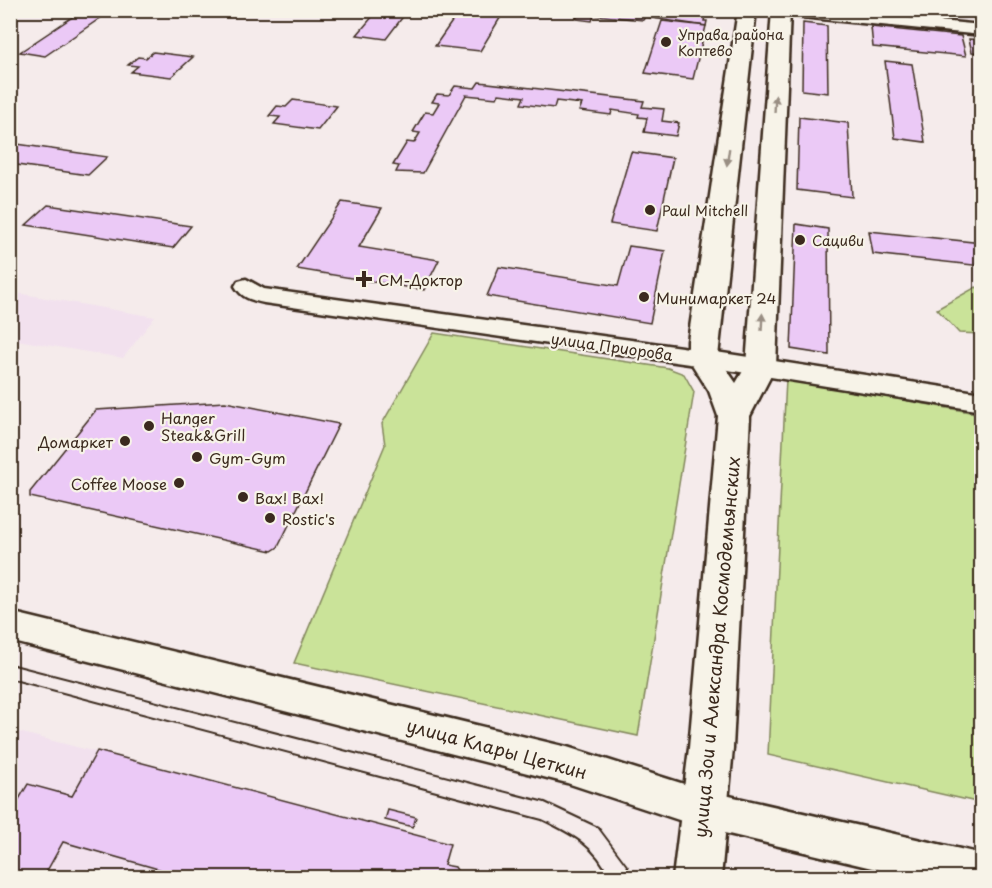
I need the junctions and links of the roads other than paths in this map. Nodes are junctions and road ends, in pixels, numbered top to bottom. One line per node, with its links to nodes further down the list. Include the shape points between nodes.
1 (747, 10): 5 (main road, one-way to 5)
2 (781, 11): 3 (street); 6 (main road, улица Зои и Александра Космодемьянских, one-way to 2)
3 (981, 30)
4 (246, 286): 5 (street, улица Приорова, via 264,296)
5 (703, 358): 6 (street, улица Приорова); 8 (main road, улица Зои и Александра Космодемьянских, via 724,389)
6 (760, 366): 7 (street, улица Приорова); 8 (main road, улица Зои и Александра Космодемьянских)
7 (981, 402)
8 (734, 416): 10 (main road, улица Зои и Александра Космодемьянских, via 711,748)
9 (10, 626): 10 (street, улица Клары Цеткин, via 567,765)
10 (703, 809): 11 (street, улица Клары Цеткин); 12 (main road, улица Зои и Александра Космодемьянских)
11 (981, 874)
12 (697, 878)

